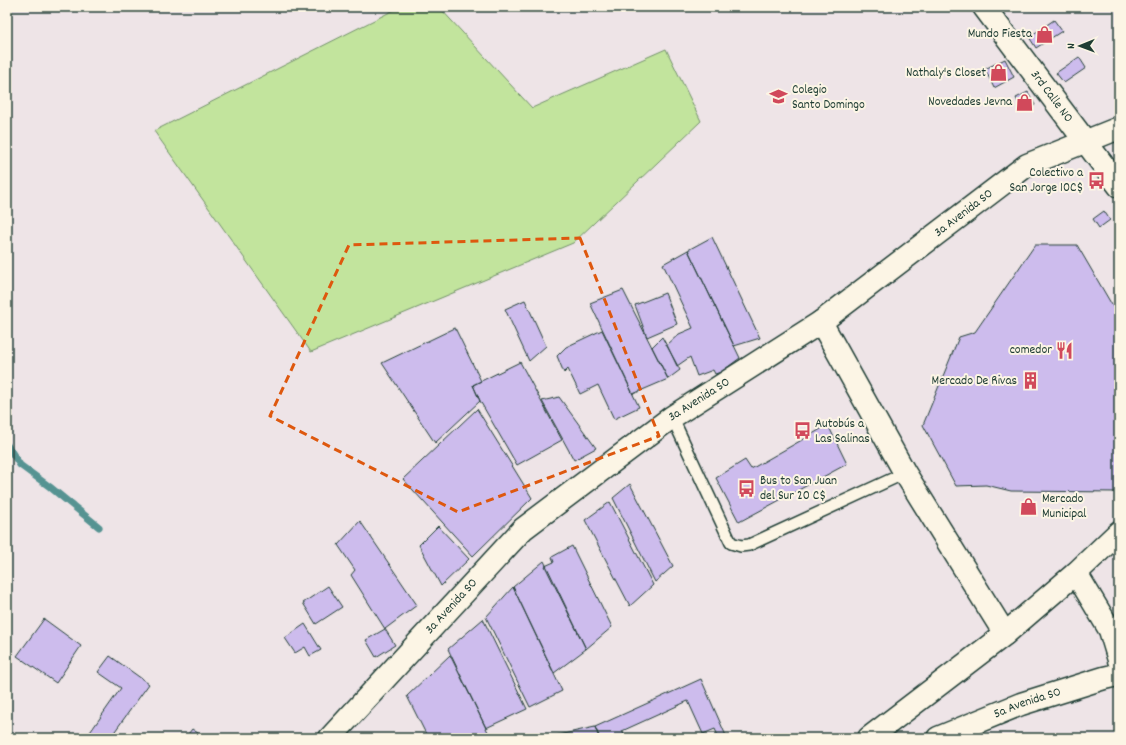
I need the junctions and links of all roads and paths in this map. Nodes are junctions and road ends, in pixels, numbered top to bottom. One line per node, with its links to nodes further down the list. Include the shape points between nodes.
1 (984, 7): 3 (street, 3rd Calle NO)
2 (1119, 128): 3 (street, 3a Avenida SO)
3 (1086, 142): 4 (street, 3rd Calle NO); 5 (street, 3a Avenida SO, via 1027,165)
4 (1119, 186)
5 (821, 322): 6 (street, 3a Avenida SO); 7 (street)
6 (672, 417): 7 (lane, via 731,543 741,546 749,545); 13 (street, 3a Avenida SO, via 524,529)
7 (905, 473): 10 (street)
8 (1119, 532): 9 (street)
9 (1076, 573): 10 (street); 11 (street, via 1110,630)
10 (1005, 634): 14 (street)
11 (1119, 660)
12 (1119, 676): 15 (street, 5a Avenida SO, via 1104,678 1021,704)
13 (330, 738)
14 (869, 738)
15 (938, 738)

